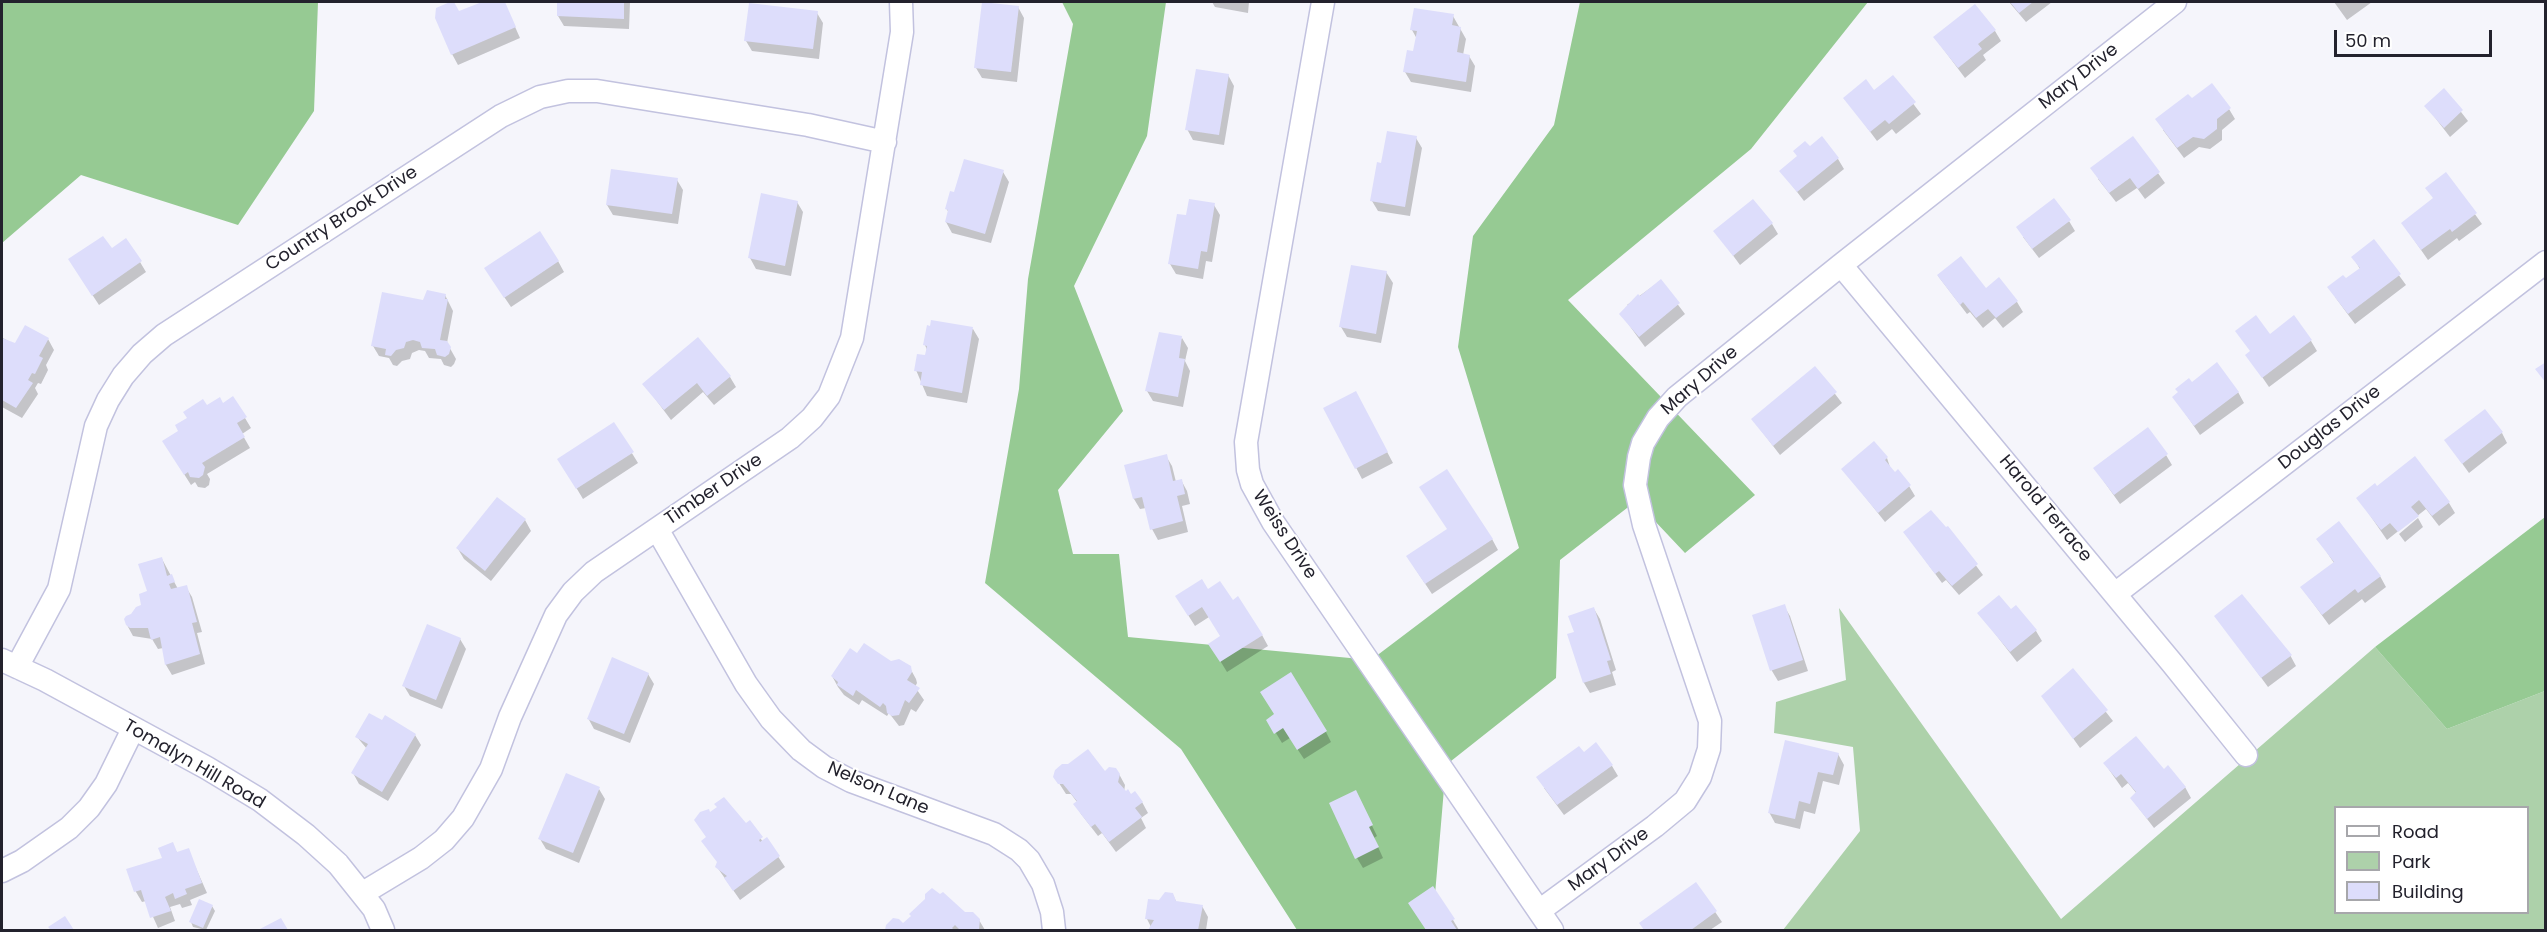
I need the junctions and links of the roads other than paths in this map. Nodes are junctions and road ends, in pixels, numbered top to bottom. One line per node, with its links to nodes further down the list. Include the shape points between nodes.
1 (901, 2): 4 (street, Timber Drive, via 902,32)
2 (1323, 2): 14 (street, Weiss Drive, via 1246,442 1248,470 1273,522)
3 (2175, 2): 6 (street, Mary Drive)
4 (885, 142): 7 (street, Timber Drive, via 852,338 829,396 790,438); 9 (street, Country Brook Drive, via 785,121 597,91 568,91 540,97 501,116 164,335 142,354 123,376 96,426 59,589)
5 (2546, 262): 8 (street, Douglas Drive)
6 (1841, 265): 8 (street, Harold Terrace); 14 (street, Mary Drive, via 1677,397 1658,418 1644,443 1635,485 1644,525 1710,721 1709,749 1700,777 1684,801)
7 (657, 529): 13 (street, Timber Drive, via 594,572 556,615 490,769 463,818 422,858); 16 (street, Nelson Lane, via 746,684 771,719 801,750 851,781 994,834 1019,850 1043,884)
8 (2115, 594): 11 (street, Harold Terrace)
9 (9, 663): 10 (street, Tomalyn Hill Road)
10 (133, 729): 12 (street, via 106,784 89,808 69,828); 13 (street, Tomalyn Hill Road, via 260,800 306,835)
11 (2246, 755)
12 (2, 871)
13 (363, 893): 15 (street, Tomalyn Hill Road)
14 (1539, 911): 17 (street, Weiss Drive)
15 (383, 930)
16 (1054, 930)
17 (1552, 930)

